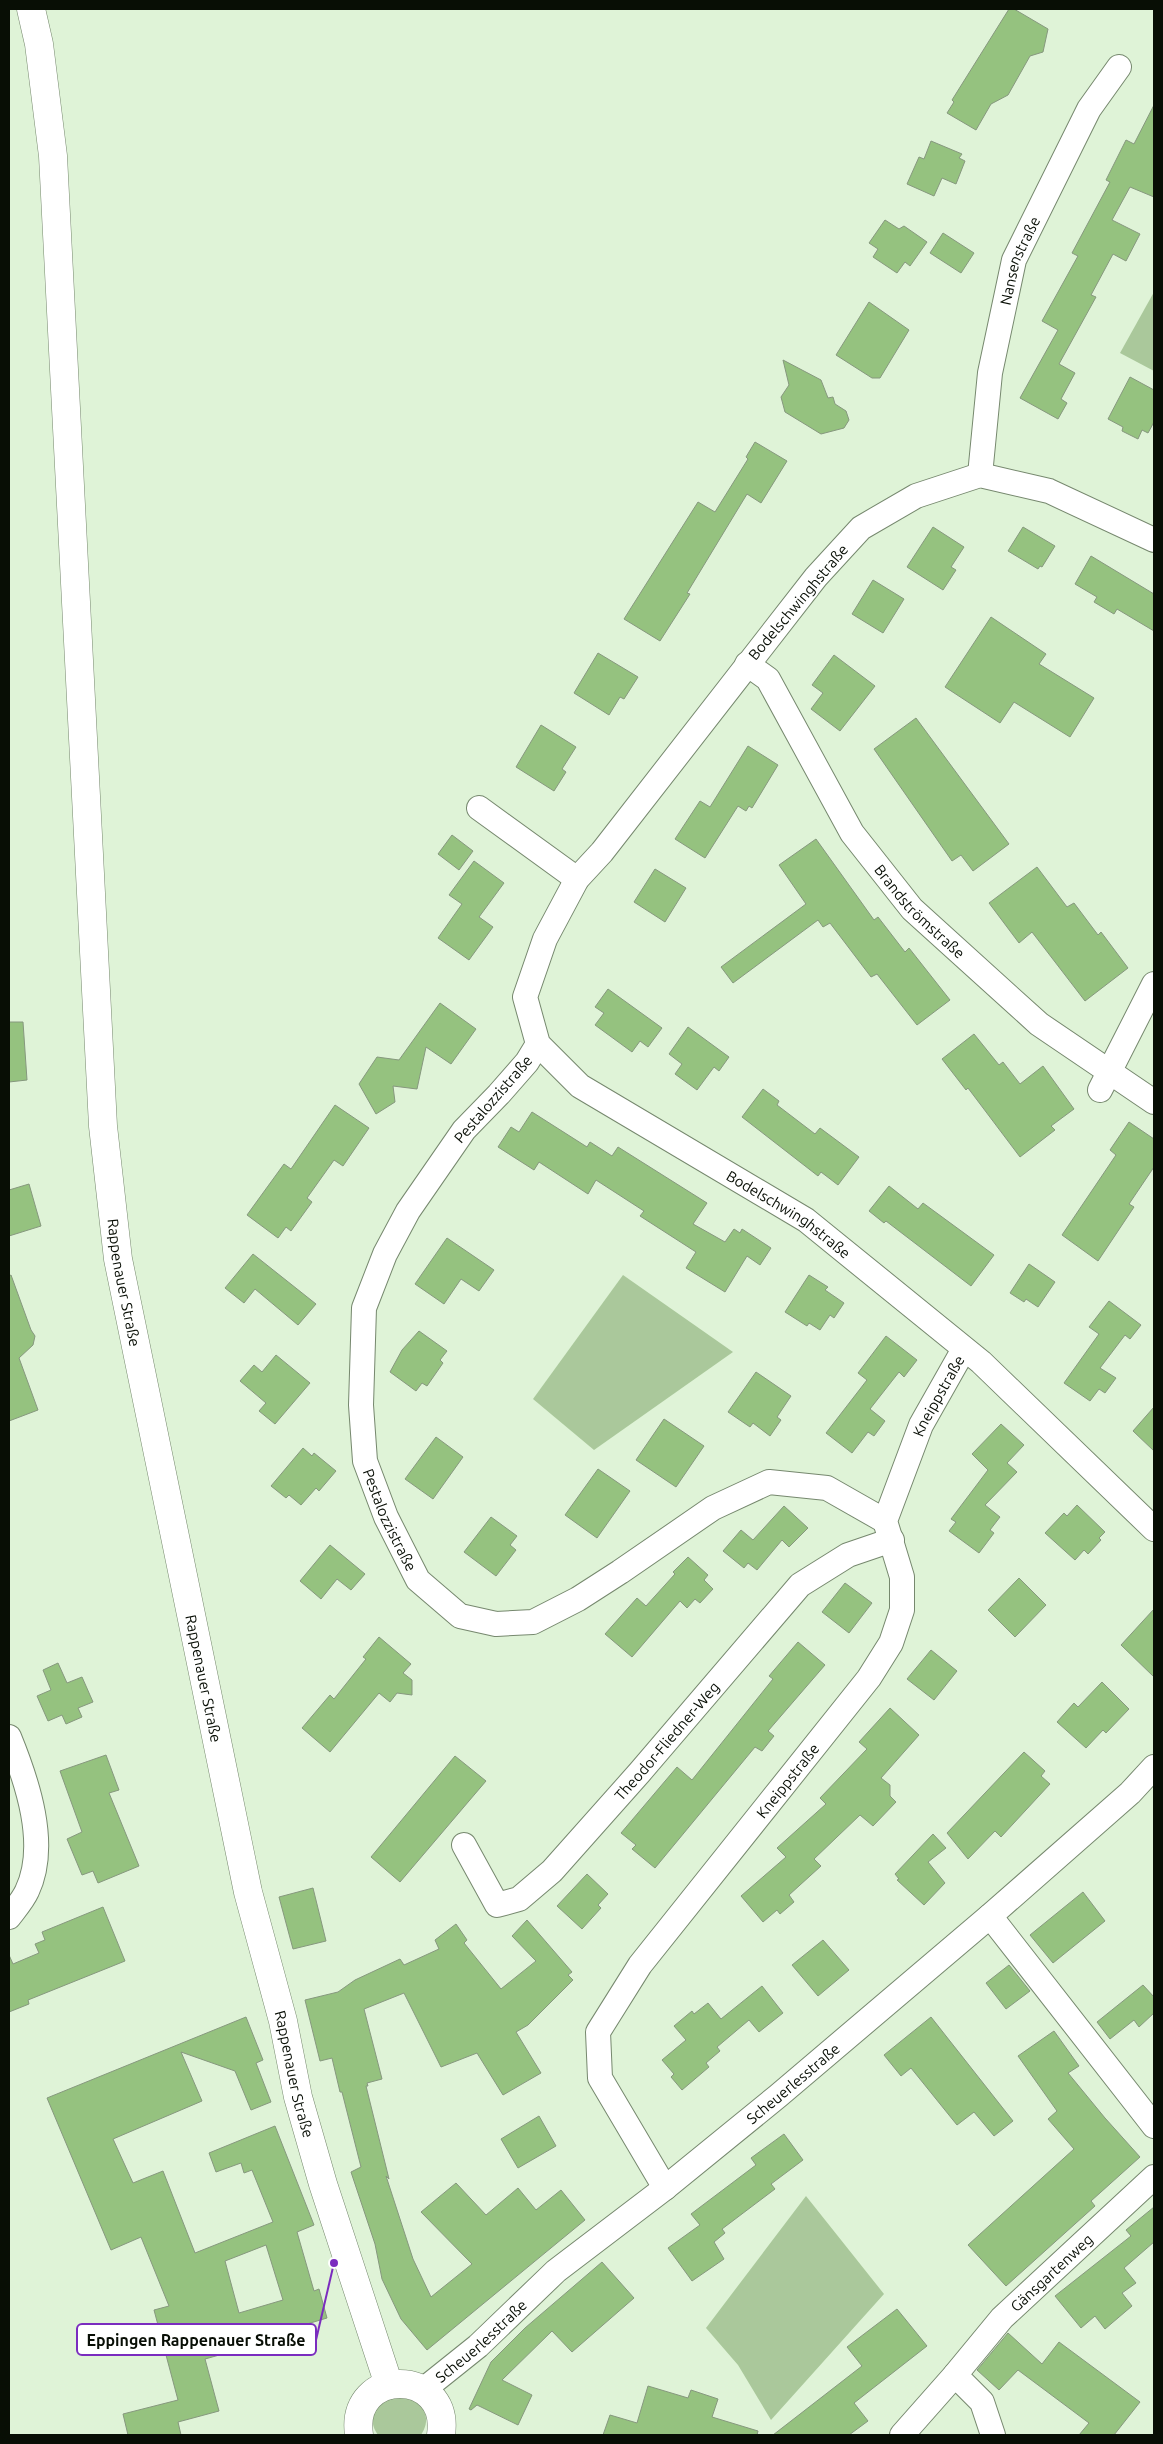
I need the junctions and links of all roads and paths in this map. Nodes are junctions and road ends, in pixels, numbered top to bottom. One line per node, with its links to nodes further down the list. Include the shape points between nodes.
1 (31, 9): 24 (street, Rappenauer Straße, via 39,44 53,156 103,1126 118,1259 248,1892 320,2176)
2 (1119, 67): 3 (street, Nansenstraße, via 1089,109 1014,260 990,373)
3 (980, 475): 4 (street, via 1049,491); 5 (street, Bodelschwinghstraße, via 916,496 861,528 816,577)
4 (1154, 540)
5 (747, 664): 7 (street, Bodelschwinghstraße, via 602,852); 10 (street, Brandströmstraße, via 768,679 852,833 912,909)
6 (479, 808): 7 (street)
7 (577, 879): 9 (street, Bodelschwinghstraße, via 545,939 525,997)
8 (1154, 984): 10 (street)
9 (538, 1044): 12 (street, Bodelschwinghstraße, via 580,1086 806,1220); 14 (street, Pestalozzistraße, via 528,1062 464,1130 408,1211 385,1254 364,1308 361,1405 365,1461 386,1517 418,1580 460,1616 496,1624 533,1622 578,1599 713,1508 769,1482 827,1488)
10 (1105, 1081): 11 (street, Brandströmstraße)
11 (1154, 1102)
12 (964, 1349): 13 (street, Bodelschwinghstraße); 14 (street, Kneippstraße, via 921,1425)
13 (1154, 1529)
14 (888, 1531): 17 (street, Theodor-Fliedner-Weg, via 800,1585 552,1871 519,1899 496,1905); 22 (street, Kneippstraße, via 902,1577 902,1610 891,1643 868,1678 640,1965 598,2032 600,2078)
15 (9, 1737): 18 (street, via 28,1796 36,1837 34,1867 27,1892)
16 (1154, 1767): 19 (street, Scheuerlesstraße, via 1130,1793)
17 (464, 1845)
18 (9, 1916)
19 (990, 1916): 20 (street); 22 (street, Scheuerlesstraße)
20 (1154, 2126)
21 (1154, 2177): 23 (street, Gänsgartenweg, via 1002,2318)
22 (665, 2188): 25 (street, Scheuerlesstraße, via 556,2271 478,2346)
23 (955, 2375): 28 (street, Gänsgartenweg); 29 (street, via 982,2402)
24 (389, 2385): 25 (street, via 403,2383); 26 (street, via 376,2391 364,2403 358,2418)
25 (423, 2390): 27 (street, via 441,2414)
26 (359, 2435)
27 (441, 2435)
28 (902, 2435)
29 (992, 2435)

